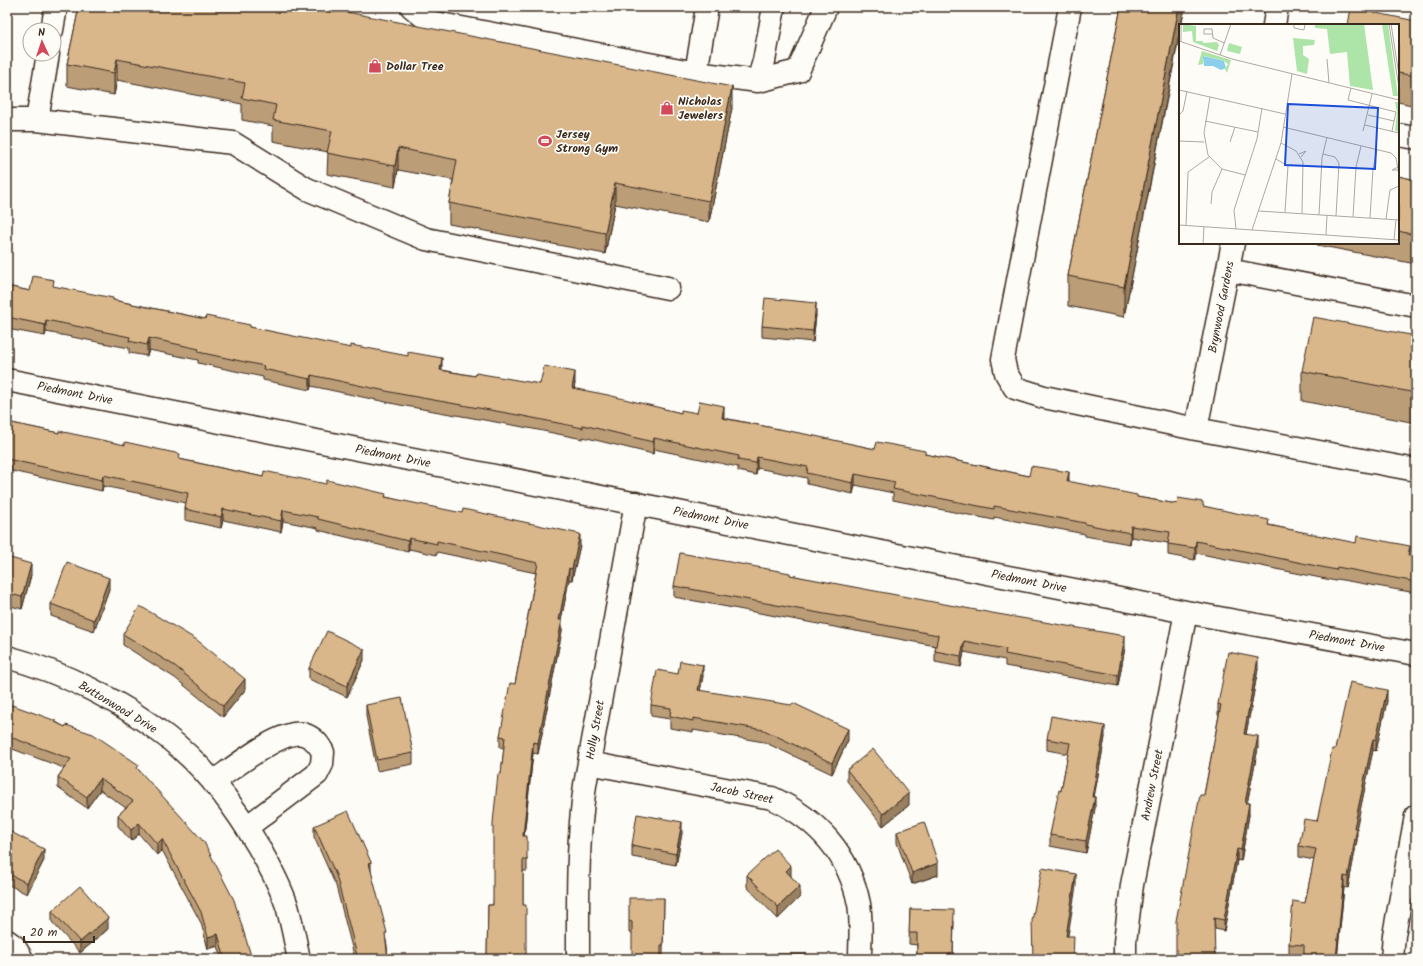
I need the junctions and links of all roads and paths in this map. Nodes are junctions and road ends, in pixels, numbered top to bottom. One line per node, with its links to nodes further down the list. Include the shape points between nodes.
1 (56, 7): 9 (street)
2 (412, 7): 8 (street)
3 (707, 7): 12 (street)
4 (774, 7): 13 (street)
5 (826, 7): 13 (street, via 798,71)
6 (1070, 7): 23 (street, via 1003,359 1006,373 1015,388)
7 (1277, 7): 10 (street)
8 (431, 15): 12 (street)
9 (53, 22)
10 (1274, 24)
11 (47, 62): 15 (street)
12 (696, 73): 13 (street)
13 (758, 81)
14 (7, 120): 15 (street)
15 (37, 120): 20 (street, via 234,144 307,189 426,239)
16 (1399, 135): 17 (street)
17 (1416, 138)
18 (1233, 244): 19 (street, Brynwood Gardens)
19 (1228, 270): 21 (street); 23 (street, Brynwood Gardens)
20 (668, 288)
21 (1416, 306)
22 (7, 380): 25 (street, Piedmont Drive)
23 (1196, 429): 24 (street)
24 (1416, 470)
25 (636, 503): 26 (street, Piedmont Drive); 29 (street, Holly Street)
26 (1186, 612): 27 (street, Piedmont Drive); 38 (street, Andrew Street, via 1132,885)
27 (1416, 654)
28 (7, 657): 30 (street, Buttonwood Drive, via 79,683 130,712 167,737)
29 (589, 763): 36 (street, Holly Street, via 580,836); 37 (street, Jacob Street, via 772,798 802,814 825,834 852,878 859,905)
30 (213, 782): 32 (street, Buttonwood Drive); 32 (street, via 274,740 289,734 302,734 316,740 323,752 322,764 317,774)
31 (1416, 816): 39 (street)
32 (247, 827): 35 (street, Buttonwood Drive, via 271,868 287,905)
33 (7, 941): 34 (street, via 14,946)
34 (22, 959)
35 (299, 959)
36 (578, 959)
37 (860, 959)
38 (1125, 959)
39 (1392, 959)

